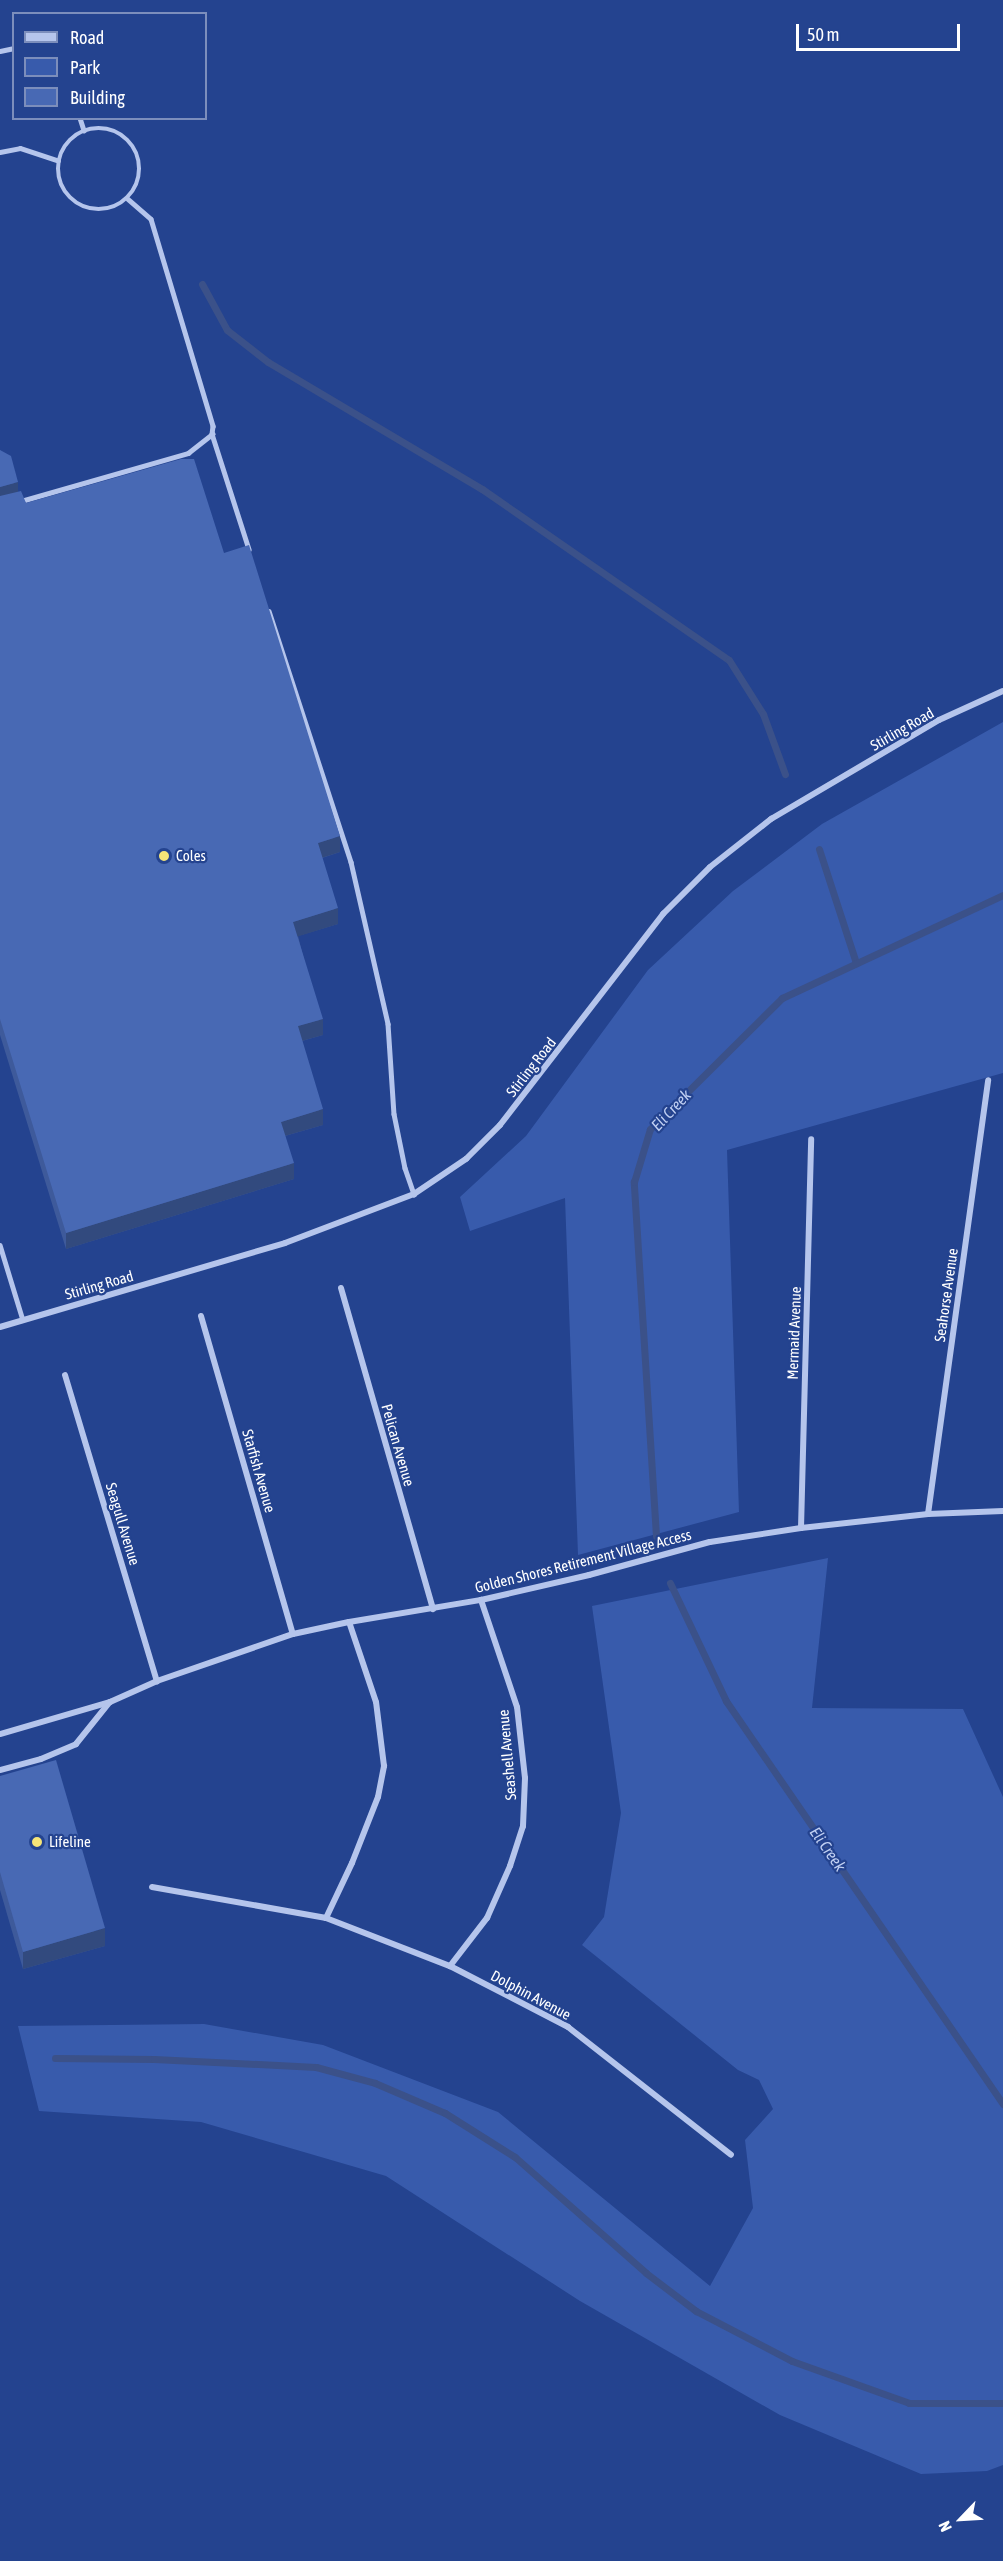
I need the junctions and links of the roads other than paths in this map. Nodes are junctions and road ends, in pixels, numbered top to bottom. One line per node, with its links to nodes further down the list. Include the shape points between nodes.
1 (81, 120): 2 (lane)
2 (84, 130): 4 (lane, via 72,137); 5 (lane, via 112,129 134,146 141,174)
3 (0, 152): 4 (lane, via 20,148)
4 (58, 160): 5 (lane, via 61,186 79,205 105,210)
5 (128, 199): 6 (lane, via 151,219 213,426)
6 (212, 434): 7 (lane, via 188,453); 8 (lane)
7 (19, 501)
8 (252, 558)
9 (267, 603): 13 (lane, via 351,862 388,1024 394,1114)
10 (1003, 691): 13 (street, Stirling Road, via 939,720 771,819 710,867 663,915 500,1125 466,1159)
11 (988, 1080): 21 (street, Seahorse Avenue)
12 (811, 1139): 22 (street, Mermaid Avenue)
13 (414, 1194): 17 (street, Stirling Road, via 285,1243)
14 (0, 1245): 17 (lane)
15 (341, 1288): 24 (street, Pelican Avenue)
16 (201, 1316): 26 (street, Starfish Avenue)
17 (23, 1320): 18 (street, Stirling Road)
18 (0, 1327)
19 (65, 1375): 27 (street, Seagull Avenue)
20 (1003, 1511): 21 (street, Golden Shores Retirement Village Access)
21 (928, 1514): 22 (street, Golden Shores Retirement Village Access)
22 (801, 1527): 23 (street, Golden Shores Retirement Village Access, via 710,1542)
23 (481, 1600): 24 (street, Golden Shores Retirement Village Access); 33 (street, Seashell Avenue, via 517,1707 525,1778 523,1826 487,1918)
24 (432, 1609): 25 (street, Golden Shores Retirement Village Access)
25 (348, 1622): 26 (street, Golden Shores Retirement Village Access); 32 (street, via 375,1702 384,1766 378,1797)
26 (293, 1634): 27 (street, Golden Shores Retirement Village Access)
27 (157, 1681): 28 (street, Golden Shores Retirement Village Access)
28 (110, 1702): 29 (street, Golden Shores Retirement Village Access); 30 (street, Golden Shores Retirement Village Access, via 76,1744)
29 (0, 1734)
30 (0, 1770)
31 (152, 1887): 32 (street, Dolphin Avenue)
32 (326, 1918): 33 (street, Dolphin Avenue)
33 (450, 1966): 34 (street, Dolphin Avenue, via 568,2027)
34 (731, 2155)

